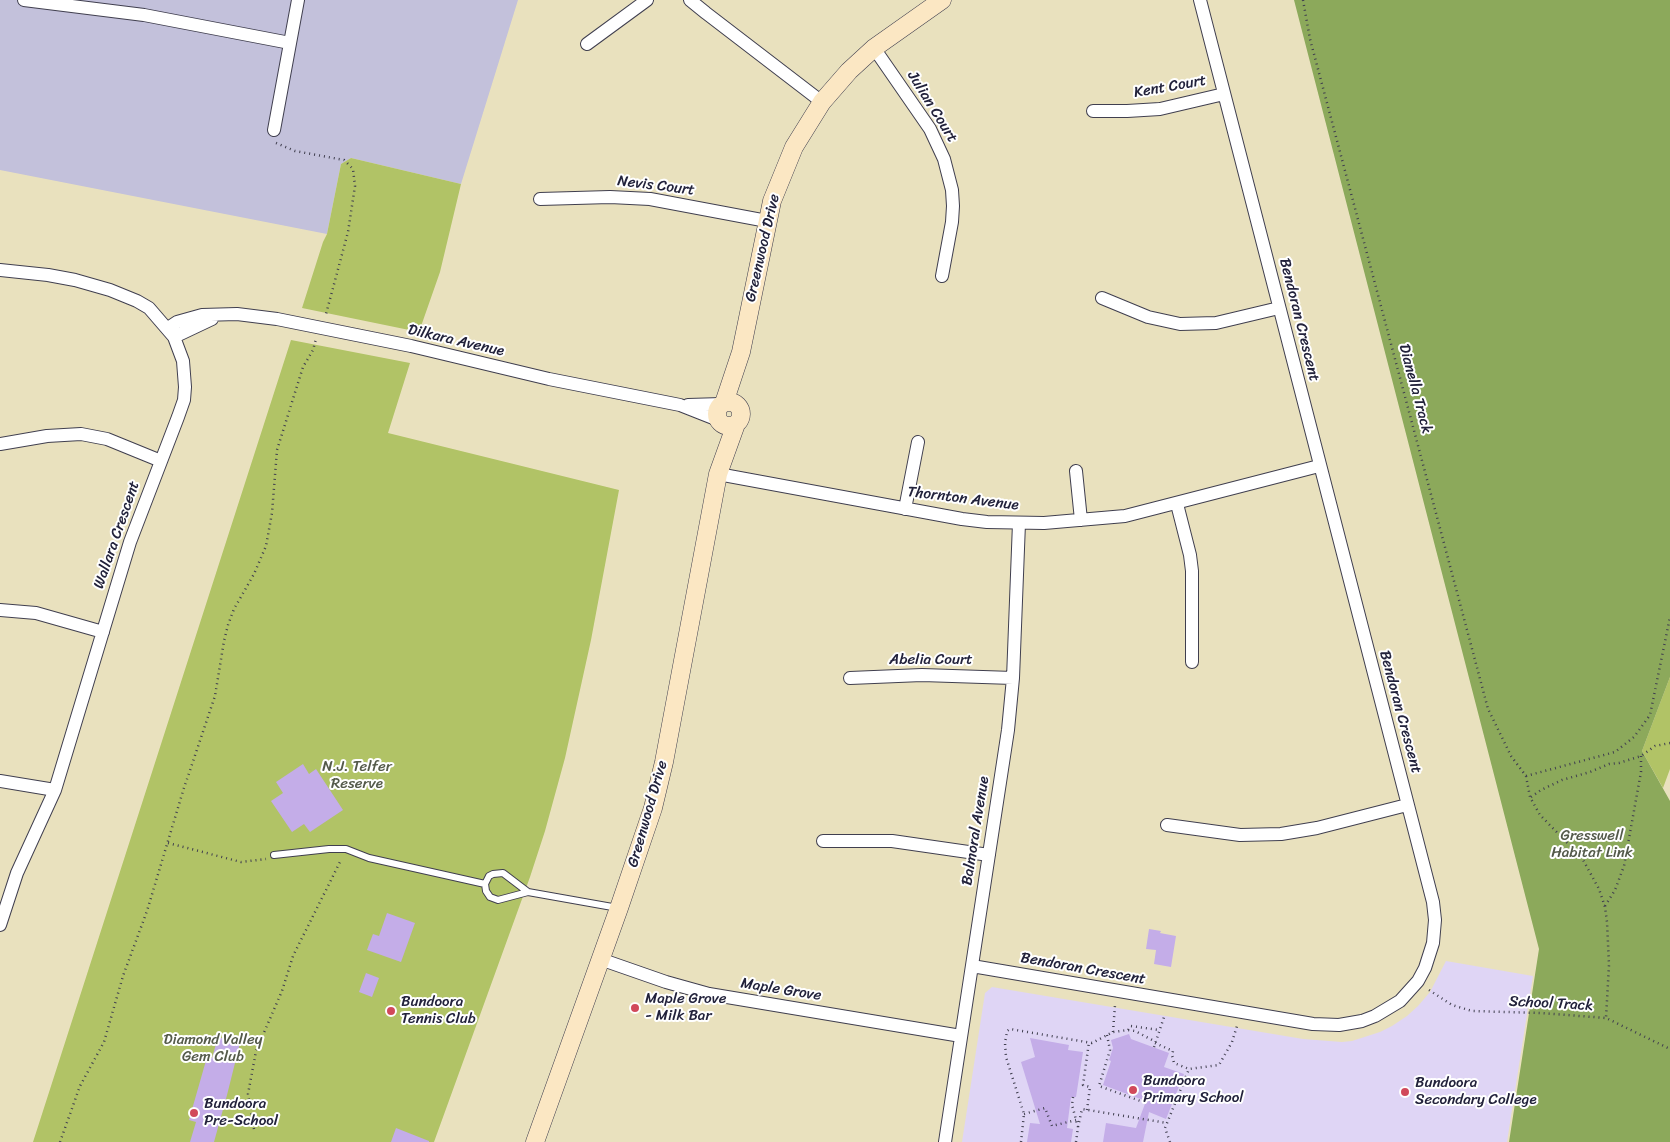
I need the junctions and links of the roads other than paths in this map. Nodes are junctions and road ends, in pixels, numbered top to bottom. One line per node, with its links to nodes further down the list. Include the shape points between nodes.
1 (24, 0): 7 (street, via 144,15)
2 (298, 0): 7 (street)
3 (647, 0): 8 (street)
4 (690, 0): 11 (street)
5 (942, 0): 9 (street, Greenwood Drive)
6 (1200, 0): 10 (street, Bendoran Crescent)
7 (290, 43): 13 (street)
8 (587, 44)
9 (874, 48): 11 (street, Greenwood Drive); 17 (street, Julian Court, via 930,129 949,175 952,222)
10 (1224, 94): 12 (street, Kent Court, via 1160,109); 19 (street, Bendoran Crescent)
11 (822, 102): 15 (street, Greenwood Drive, via 786,163)
12 (1093, 111)
13 (274, 130)
14 (540, 199): 15 (street, Nevis Court, via 650,199)
15 (767, 222): 21 (street, Greenwood Drive)
16 (0, 270): 20 (street, Wallara Crescent, via 57,276 124,295 149,308)
17 (942, 276)
18 (1102, 298): 19 (street, via 1148,317 1180,324 1216,324)
19 (1279, 308): 25 (street, Bendoran Crescent)
20 (171, 332): 21 (street, Dilkara Avenue, via 223,314 276,319 549,379); 24 (street, Wallara Crescent, via 183,361 186,388)
21 (726, 413): 27 (street, Greenwood Drive)
22 (918, 442): 29 (street)
23 (0, 444): 24 (street, via 81,434 107,439)
24 (161, 461): 33 (street, Wallara Crescent, via 130,542)
25 (1319, 466): 28 (street, Thornton Avenue); 39 (street, Bendoran Crescent)
26 (1076, 471): 30 (street)
27 (718, 474): 29 (street, Thornton Avenue); 46 (street, Greenwood Drive, via 660,778)
28 (1177, 504): 30 (street, Thornton Avenue, via 1125,516); 34 (street, via 1192,571)
29 (905, 509): 31 (street, Thornton Avenue)
30 (1081, 520): 31 (street, Thornton Avenue)
31 (1019, 524): 36 (street, Balmoral Avenue)
32 (0, 610): 33 (street, via 36,613)
33 (103, 632): 38 (street, Wallara Crescent)
34 (1192, 662)
35 (850, 678): 36 (street, Abelia Court, via 922,675)
36 (1013, 678): 43 (street, Balmoral Avenue)
37 (0, 780): 38 (street)
38 (55, 790): 47 (street, Wallara Crescent, via 17,873)
39 (1407, 805): 40 (street, via 1281,834 1240,835); 49 (street, Bendoran Crescent, via 1433,902 1433,943 1425,968 1410,991 1388,1009 1368,1019 1339,1025 1313,1024)
40 (1167, 825)
41 (823, 841): 43 (street, via 892,841)
42 (274, 855): 44 (lane, via 346,849 369,858)
43 (989, 855): 49 (street, Balmoral Avenue)
44 (485, 884): 45 (lane, via 490,897 498,900); 45 (lane, via 489,876 502,873)
45 (528, 892): 46 (lane)
46 (619, 908): 48 (street, Greenwood Drive)
47 (0, 925)
48 (600, 959): 50 (street, Maple Grove, via 709,994); 51 (street, Greenwood Drive)
49 (972, 966): 50 (street, Balmoral Avenue)
50 (961, 1036): 52 (street, Balmoral Avenue)
51 (535, 1142)
52 (945, 1142)

